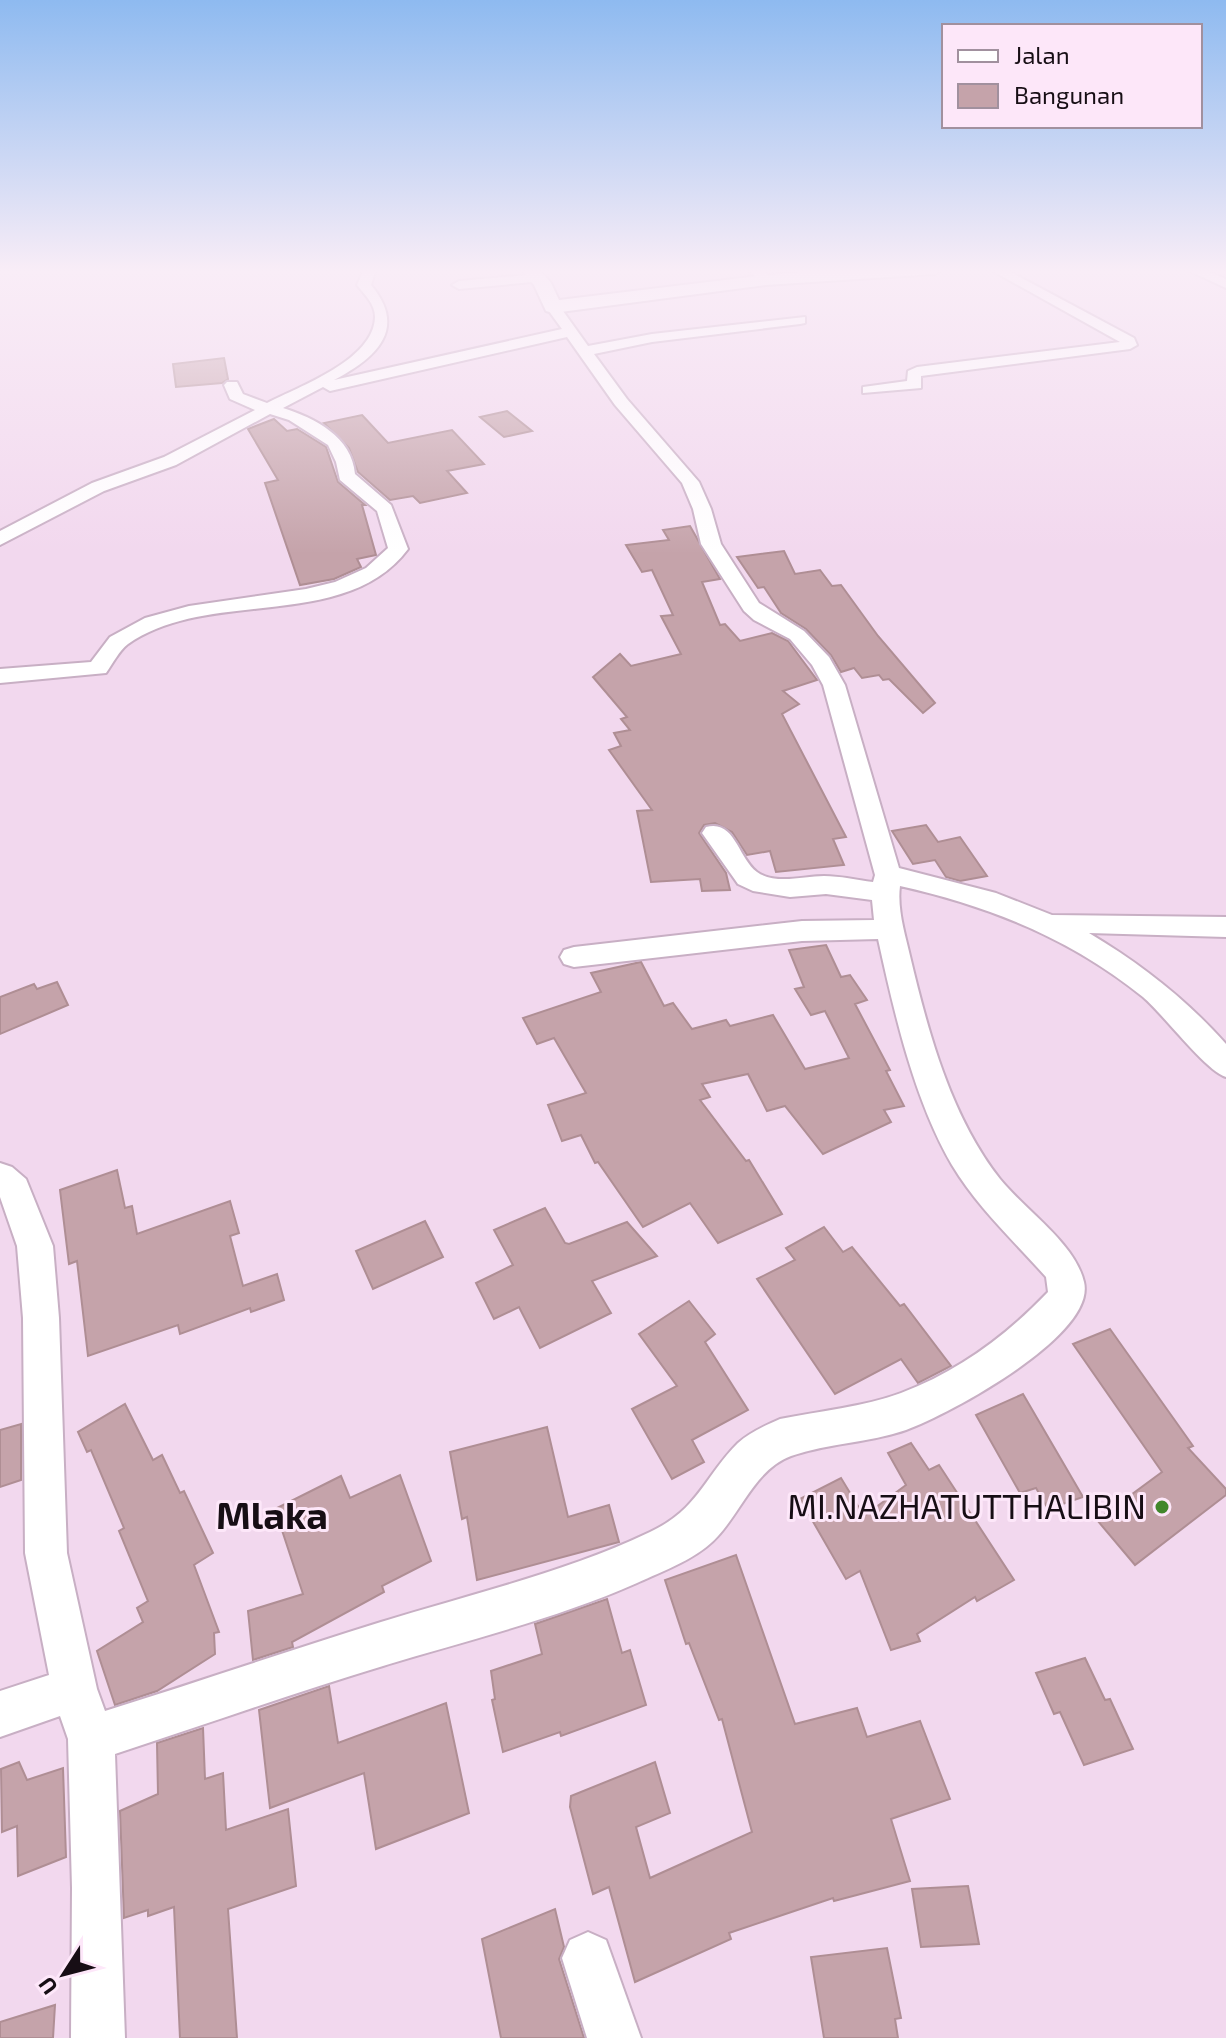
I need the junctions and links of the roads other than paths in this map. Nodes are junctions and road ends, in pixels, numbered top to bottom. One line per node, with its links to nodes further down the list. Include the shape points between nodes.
1 (352, 364): 7 (street)
2 (427, 364): 7 (street)
3 (594, 364): 12 (street, via 690,482 711,544 751,607 797,635 834,685)
4 (979, 364): 6 (street, via 917,372 915,386)
5 (232, 385): 8 (street, via 236,396)
6 (868, 390)
7 (306, 391): 8 (street)
8 (258, 404): 9 (street, via 162,464 98,487); 10 (street, via 295,417 335,442 346,476 385,509 398,549 386,565 331,591 179,613 121,639 98,668)
9 (0, 539)
10 (0, 676)
11 (715, 833): 12 (street, via 747,878 763,885 826,885)
12 (887, 905): 13 (street, via 977,897); 15 (street, via 802,931); 20 (street, via 910,1018 964,1155 990,1192 1059,1266 1067,1283 1066,1299 1031,1336 978,1376 903,1412 780,1439 753,1457 701,1525 621,1568)
13 (1039, 917): 14 (street, via 1086,924); 16 (street, via 1113,958 1172,1003)
14 (1226, 927)
15 (574, 957)
16 (1226, 1065)
17 (0, 1177): 18 (street, via 14,1189 35,1246 46,1553)
18 (74, 1689): 19 (street); 20 (street)
19 (0, 1714)
20 (91, 1739): 22 (street)
21 (588, 1958): 23 (street)
22 (98, 2038)
23 (614, 2038)

